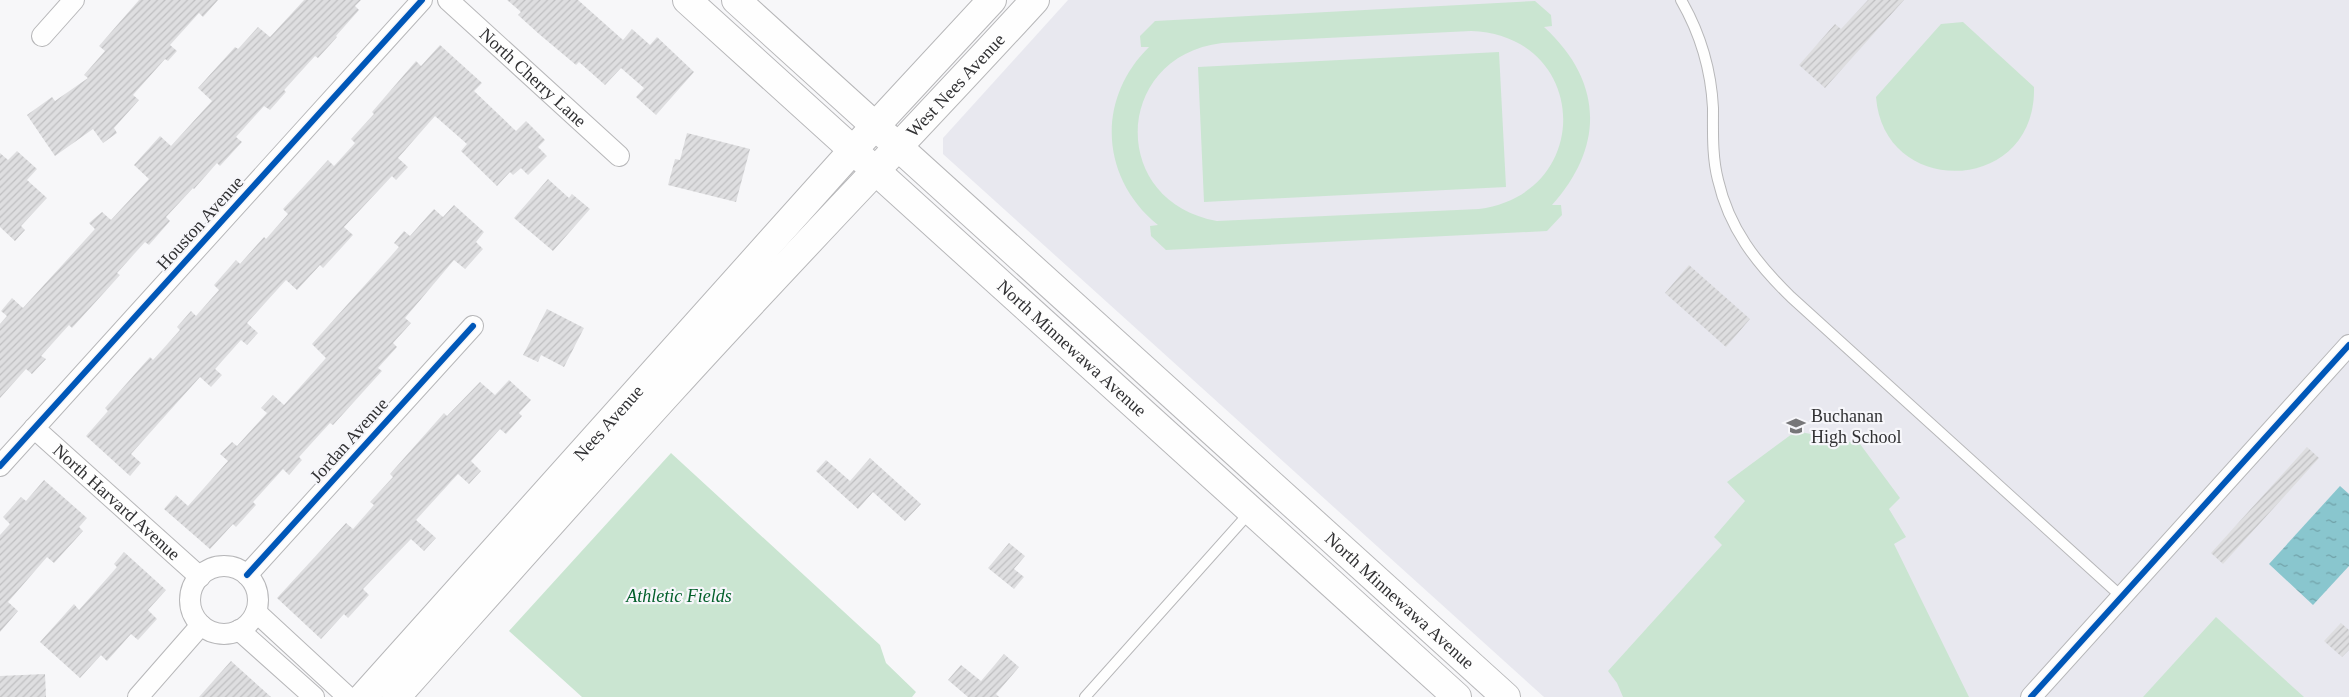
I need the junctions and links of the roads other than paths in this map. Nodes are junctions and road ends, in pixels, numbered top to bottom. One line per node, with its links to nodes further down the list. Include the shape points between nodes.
1 (74, 0): 9 (street)
2 (422, 0): 17 (street, Houston Avenue)
3 (448, 0): 13 (street, North Cherry Lane)
4 (687, 0): 12 (main road, North Minnewawa Avenue)
5 (736, 0): 10 (main road, North Minnewawa Avenue)
6 (992, 0): 10 (main road, West Nees Avenue)
7 (1035, 0): 11 (main road, West Nees Avenue)
8 (1681, 0): 23 (lane, via 1706,59 1713,106 1717,178 1729,214 1751,254 1791,297)
9 (42, 36)
10 (876, 126): 11 (main road, North Minnewawa Avenue); 12 (main road, West Nees Avenue)
11 (899, 147): 14 (main road, West Nees Avenue); 19 (main road, North Minnewawa Avenue)
12 (854, 150): 14 (main road, North Minnewawa Avenue); 30 (main road, Nees Avenue)
13 (619, 156)
14 (875, 170): 20 (main road, North Minnewawa Avenue); 31 (main road, Nees Avenue, via 672,389)
15 (473, 326): 21 (street, Jordan Avenue)
16 (2349, 345): 23 (street)
17 (34, 428): 18 (street, Houston Avenue); 22 (street, North Harvard Avenue)
18 (0, 466)
19 (1274, 486): 20 (main road); 34 (main road, North Minnewawa Avenue)
20 (1252, 510): 32 (lane); 33 (main road, North Minnewawa Avenue)
21 (247, 575): 22 (street, via 223,566 206,571); 24 (street, via 257,592)
22 (200, 577): 25 (street, via 194,584 190,601)
23 (2122, 597): 35 (street)
24 (256, 612): 26 (street); 29 (street)
25 (201, 625): 26 (street, via 219,633); 27 (street)
26 (239, 630): 28 (street)
27 (138, 697)
28 (314, 697)
29 (348, 697)
30 (363, 697)
31 (396, 697)
32 (1085, 697)
33 (1457, 697)
34 (1506, 697)
35 (2031, 697)

